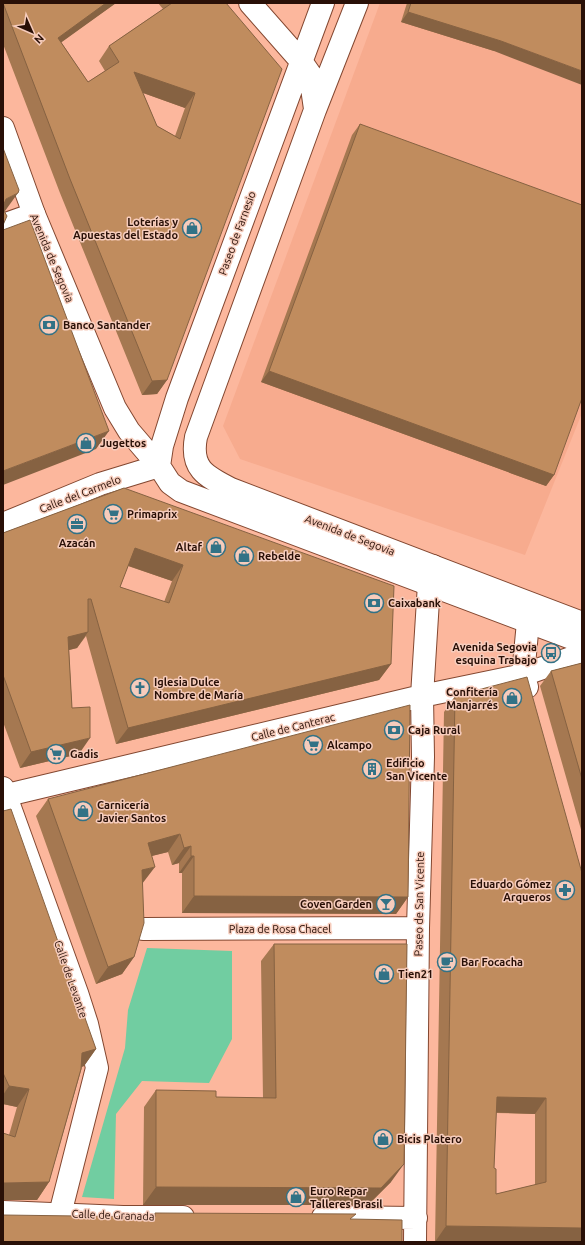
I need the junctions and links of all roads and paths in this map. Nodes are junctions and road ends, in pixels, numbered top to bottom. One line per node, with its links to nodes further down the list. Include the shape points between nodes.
1 (250, 3): 4 (street)
2 (323, 3): 4 (street, Paseo de Farnesio)
3 (357, 3): 5 (street)
4 (301, 61): 5 (street, via 310,74); 10 (street, Paseo de Farnesio, via 177,398 162,446)
5 (316, 110): 9 (street)
6 (3, 128): 7 (street, Avenida de Segovia)
7 (34, 214): 8 (street); 10 (street, Avenida de Segovia, via 115,408 141,447)
8 (3, 225)
9 (196, 437): 10 (street, via 181,453); 12 (street, Avenida de Segovia, via 196,462 202,472 213,480)
10 (159, 466): 11 (street, Calle del Carmelo, via 100,484); 12 (street, Avenida de Segovia, via 170,483 181,491)
11 (3, 524)
12 (431, 575): 13 (street, Avenida de Segovia); 14 (street, Avenida de Segovia); 18 (street, Paseo de San Vicente)
13 (528, 622): 15 (street, Avenida de Segovia); 17 (street)
14 (582, 623)
15 (582, 642)
16 (582, 654): 17 (street, Calle de Canterac)
17 (523, 675): 18 (street, Calle de Canterac); 19 (street)
18 (422, 696): 20 (street, Calle de Canterac); 21 (street, Paseo de San Vicente, via 423,757)
19 (533, 704)
20 (4, 793): 24 (street, Calle de Levante, via 77,993 97,1068)
21 (418, 928): 22 (street, Plaza de Rosa Chacel); 27 (street, Paseo de San Vicente)
22 (143, 929)
23 (3, 1212): 24 (street, Calle de Granada)
24 (60, 1214): 25 (street, Calle de Granada)
25 (201, 1217)
26 (302, 1217): 27 (street)
27 (416, 1218): 28 (street, Paseo de San Vicente)
28 (415, 1242)

